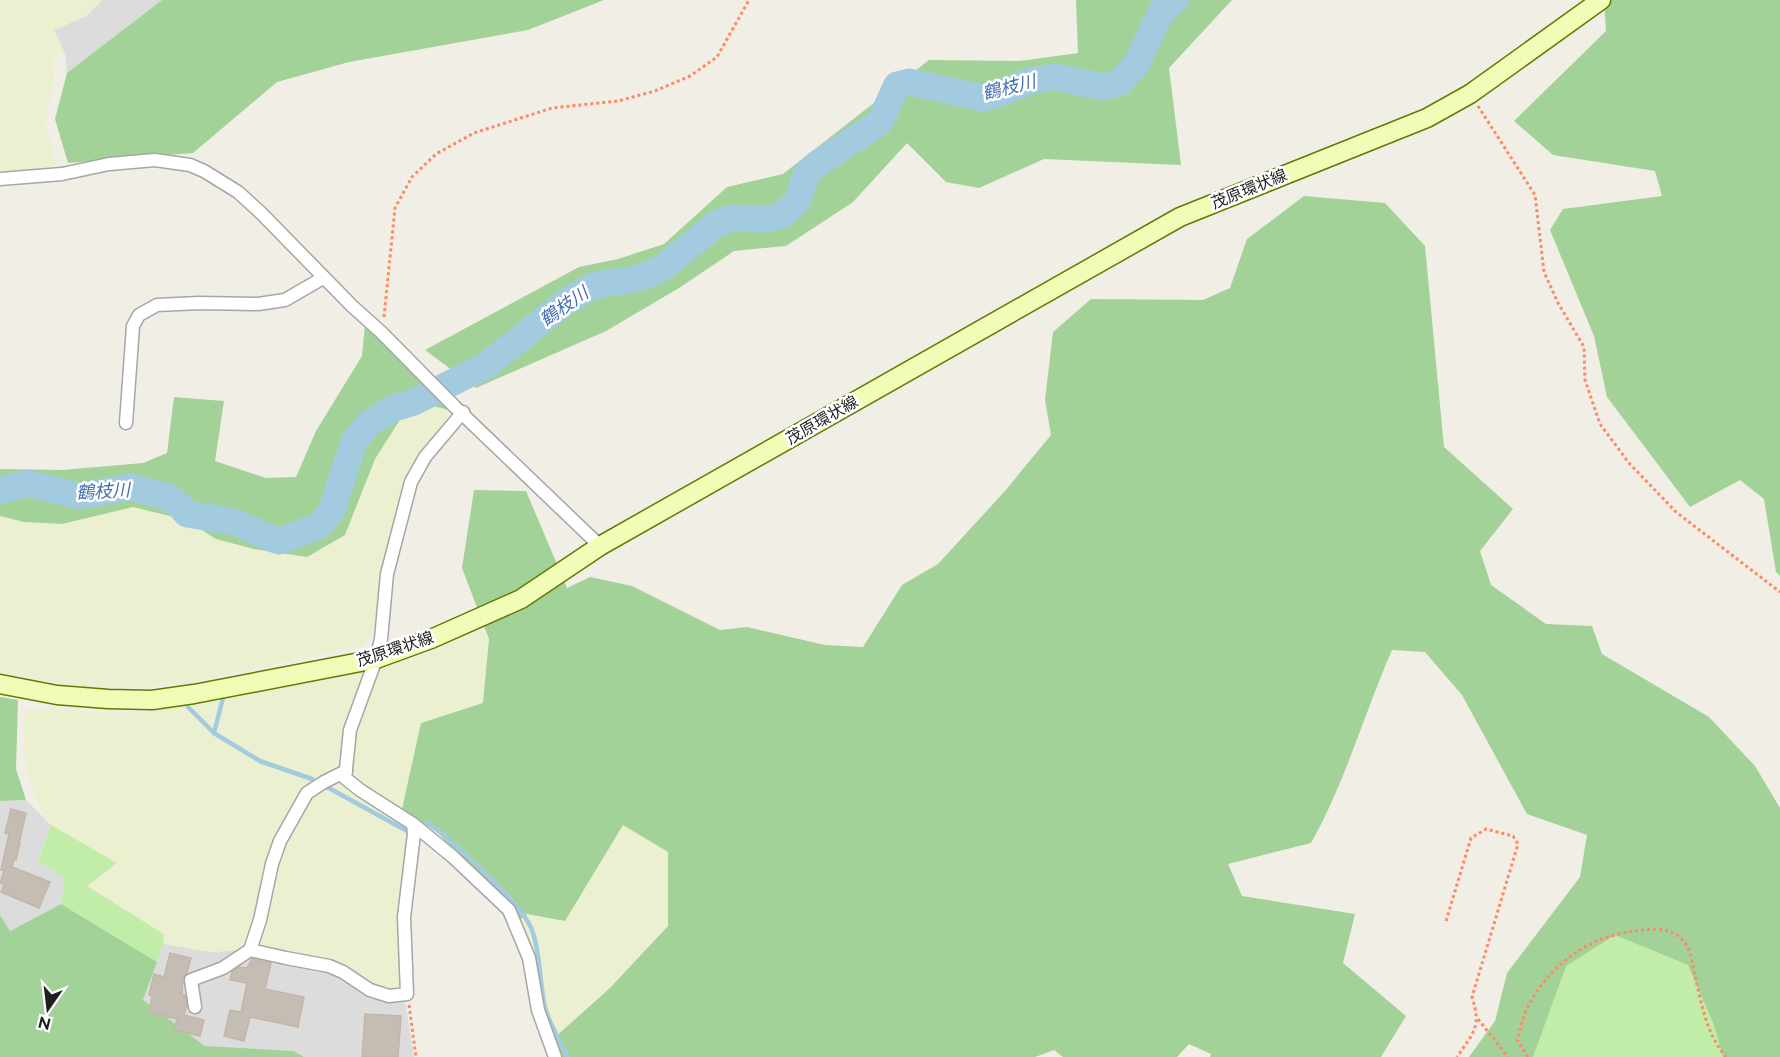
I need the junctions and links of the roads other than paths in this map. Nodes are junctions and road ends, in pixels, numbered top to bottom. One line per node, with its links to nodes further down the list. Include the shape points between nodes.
1 (1601, 0): 6 (main road, 茂原環状線, via 1470,94 1427,118 1180,217)
2 (0, 179): 3 (street, via 62,174 130,161 190,165 238,192)
3 (323, 278): 4 (street); 5 (street, via 285,300 157,305 139,315 133,326)
4 (459, 410): 6 (street); 7 (street, via 411,482 387,574)
5 (126, 423)
6 (600, 546): 7 (main road, 茂原環状線, via 521,599)
7 (376, 659): 8 (main road, 茂原環状線, via 152,700 57,695); 9 (street, via 350,730)
8 (0, 684)
9 (346, 771): 10 (street, via 345,778 360,790); 11 (street, via 308,793 279,841)
10 (413, 824): 11 (street, via 404,917 407,994 389,996 370,990 329,966); 13 (street, via 509,910 530,958 538,1010)
11 (250, 950): 12 (street, via 223,968 191,980)
12 (195, 1007)
13 (555, 1057)

